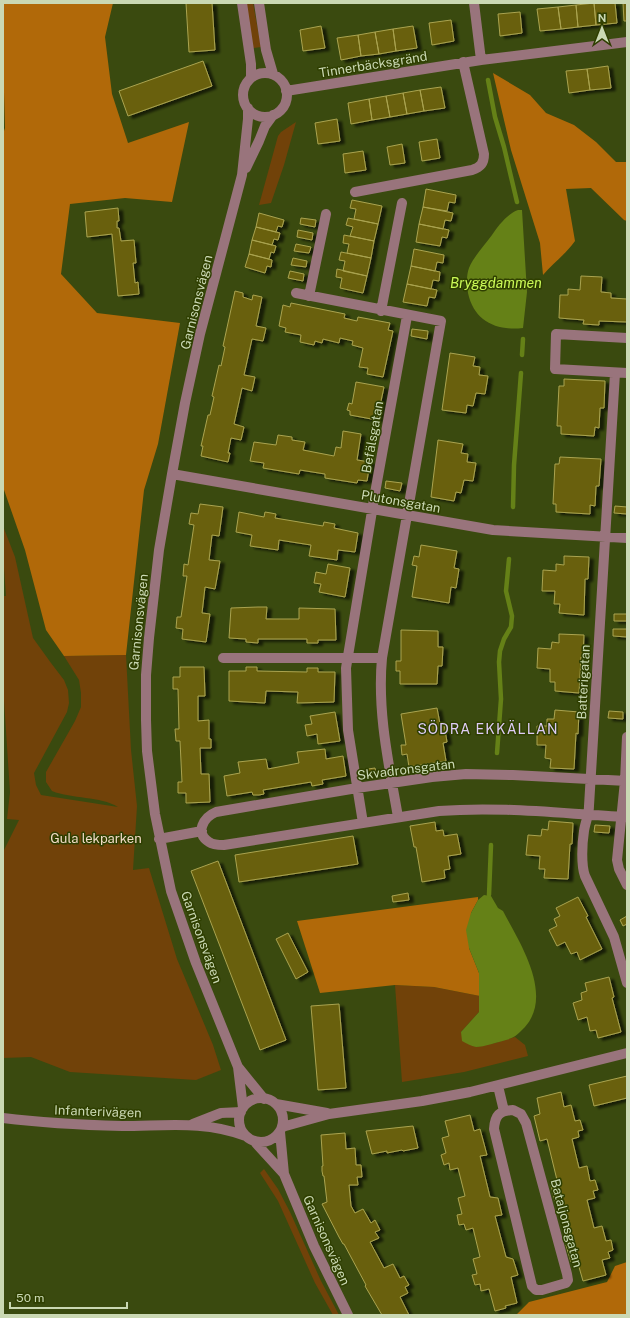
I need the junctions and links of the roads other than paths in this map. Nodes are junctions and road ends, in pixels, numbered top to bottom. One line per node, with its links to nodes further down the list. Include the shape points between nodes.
1 (242, 3): 8 (street)
2 (259, 3): 7 (street, via 266,50)
3 (474, 3): 5 (street)
4 (627, 42): 5 (street, Tinnerbäcksgränd)
5 (481, 60): 6 (street, Tinnerbäcksgränd)
6 (463, 62): 9 (street, Tinnerbäcksgränd); 13 (street, via 484,154 482,163 472,170)
7 (273, 74): 8 (street, via 262,73); 9 (street, via 282,81)
8 (251, 77): 10 (street, via 243,92)
9 (286, 91): 11 (street, via 284,105)
10 (248, 108): 11 (street, via 262,117); 12 (street, Garnisonsvägen)
11 (273, 115): 12 (street, Garnisonsvägen, via 264,126)
12 (242, 175): 23 (street, Garnisonsvägen, via 200,334)
13 (355, 192)
14 (402, 203): 18 (street)
15 (326, 214): 17 (street)
16 (296, 293): 17 (street)
17 (310, 296): 18 (street)
18 (382, 311): 19 (street)
19 (407, 316): 24 (street, Befälsgatan); 25 (street, via 441,321)
20 (627, 338): 21 (street, via 556,334 555,369)
21 (616, 373): 22 (street); 26 (street, Batterigatan)
22 (627, 374)
23 (172, 474): 24 (street, Plutonsgatan); 41 (street, Garnisonsvägen, via 155,580 146,676 147,751)
24 (372, 509): 25 (street, Plutonsgatan); 29 (street, Befälsgatan)
25 (407, 515): 26 (street, Plutonsgatan, via 493,530); 30 (street)
26 (605, 537): 27 (street, Plutonsgatan); 32 (street, Batterigatan)
27 (627, 538)
28 (223, 658): 29 (street)
29 (346, 658): 30 (street); 35 (street, Befälsgatan, via 348,722)
30 (382, 658): 34 (street, via 382,719)
31 (627, 737): 33 (street)
32 (591, 779): 33 (street, Skvadronsgatan); 34 (street, Skvadronsgatan, via 466,774); 36 (street, Batterigatan)
33 (626, 781): 38 (street)
34 (392, 783): 35 (street, Skvadronsgatan); 37 (street)
35 (357, 788): 39 (street, Befälsgatan); 40 (street, Skvadronsgatan, via 216,812 204,820)
36 (589, 814): 37 (street, via 464,809); 38 (street); 43 (street, Batterigatan, via 584,830 583,871 614,937)
37 (398, 817): 39 (street)
38 (624, 817): 42 (street, via 617,860)
39 (363, 823): 40 (street, via 224,845 208,842)
40 (202, 831): 41 (street)
41 (159, 839): 45 (street, Garnisonsvägen, via 168,879 188,940)
42 (627, 885)
43 (627, 983)
44 (627, 1053): 46 (street)
45 (238, 1067): 47 (street, Garnisonsvägen); 49 (street, Garnisonsvägen)
46 (498, 1086): 50 (street); 51 (street)
47 (264, 1099): 48 (street); 49 (street, via 254,1100)
48 (276, 1104): 51 (street); 54 (street, via 283,1117)
49 (242, 1110): 53 (street, Infanterivägen, via 220,1113); 55 (street, via 240,1125 243,1133)
50 (504, 1111): 50 (street, Bataljonsgatan, via 494,1121 494,1129 532,1286 536,1290 542,1290 566,1283 567,1274 526,1123 521,1114 513,1110)
51 (329, 1114): 54 (street)
52 (3, 1118): 53 (street, Infanterivägen, via 44,1123 115,1126)
53 (192, 1124): 55 (street, Infanterivägen, via 222,1128)
54 (281, 1129): 55 (street, via 268,1141); 56 (street, Garnisonsvägen)
55 (250, 1138): 56 (street, Garnisonsvägen)
56 (284, 1174): 57 (street, Garnisonsvägen, via 314,1246)
57 (348, 1315)

